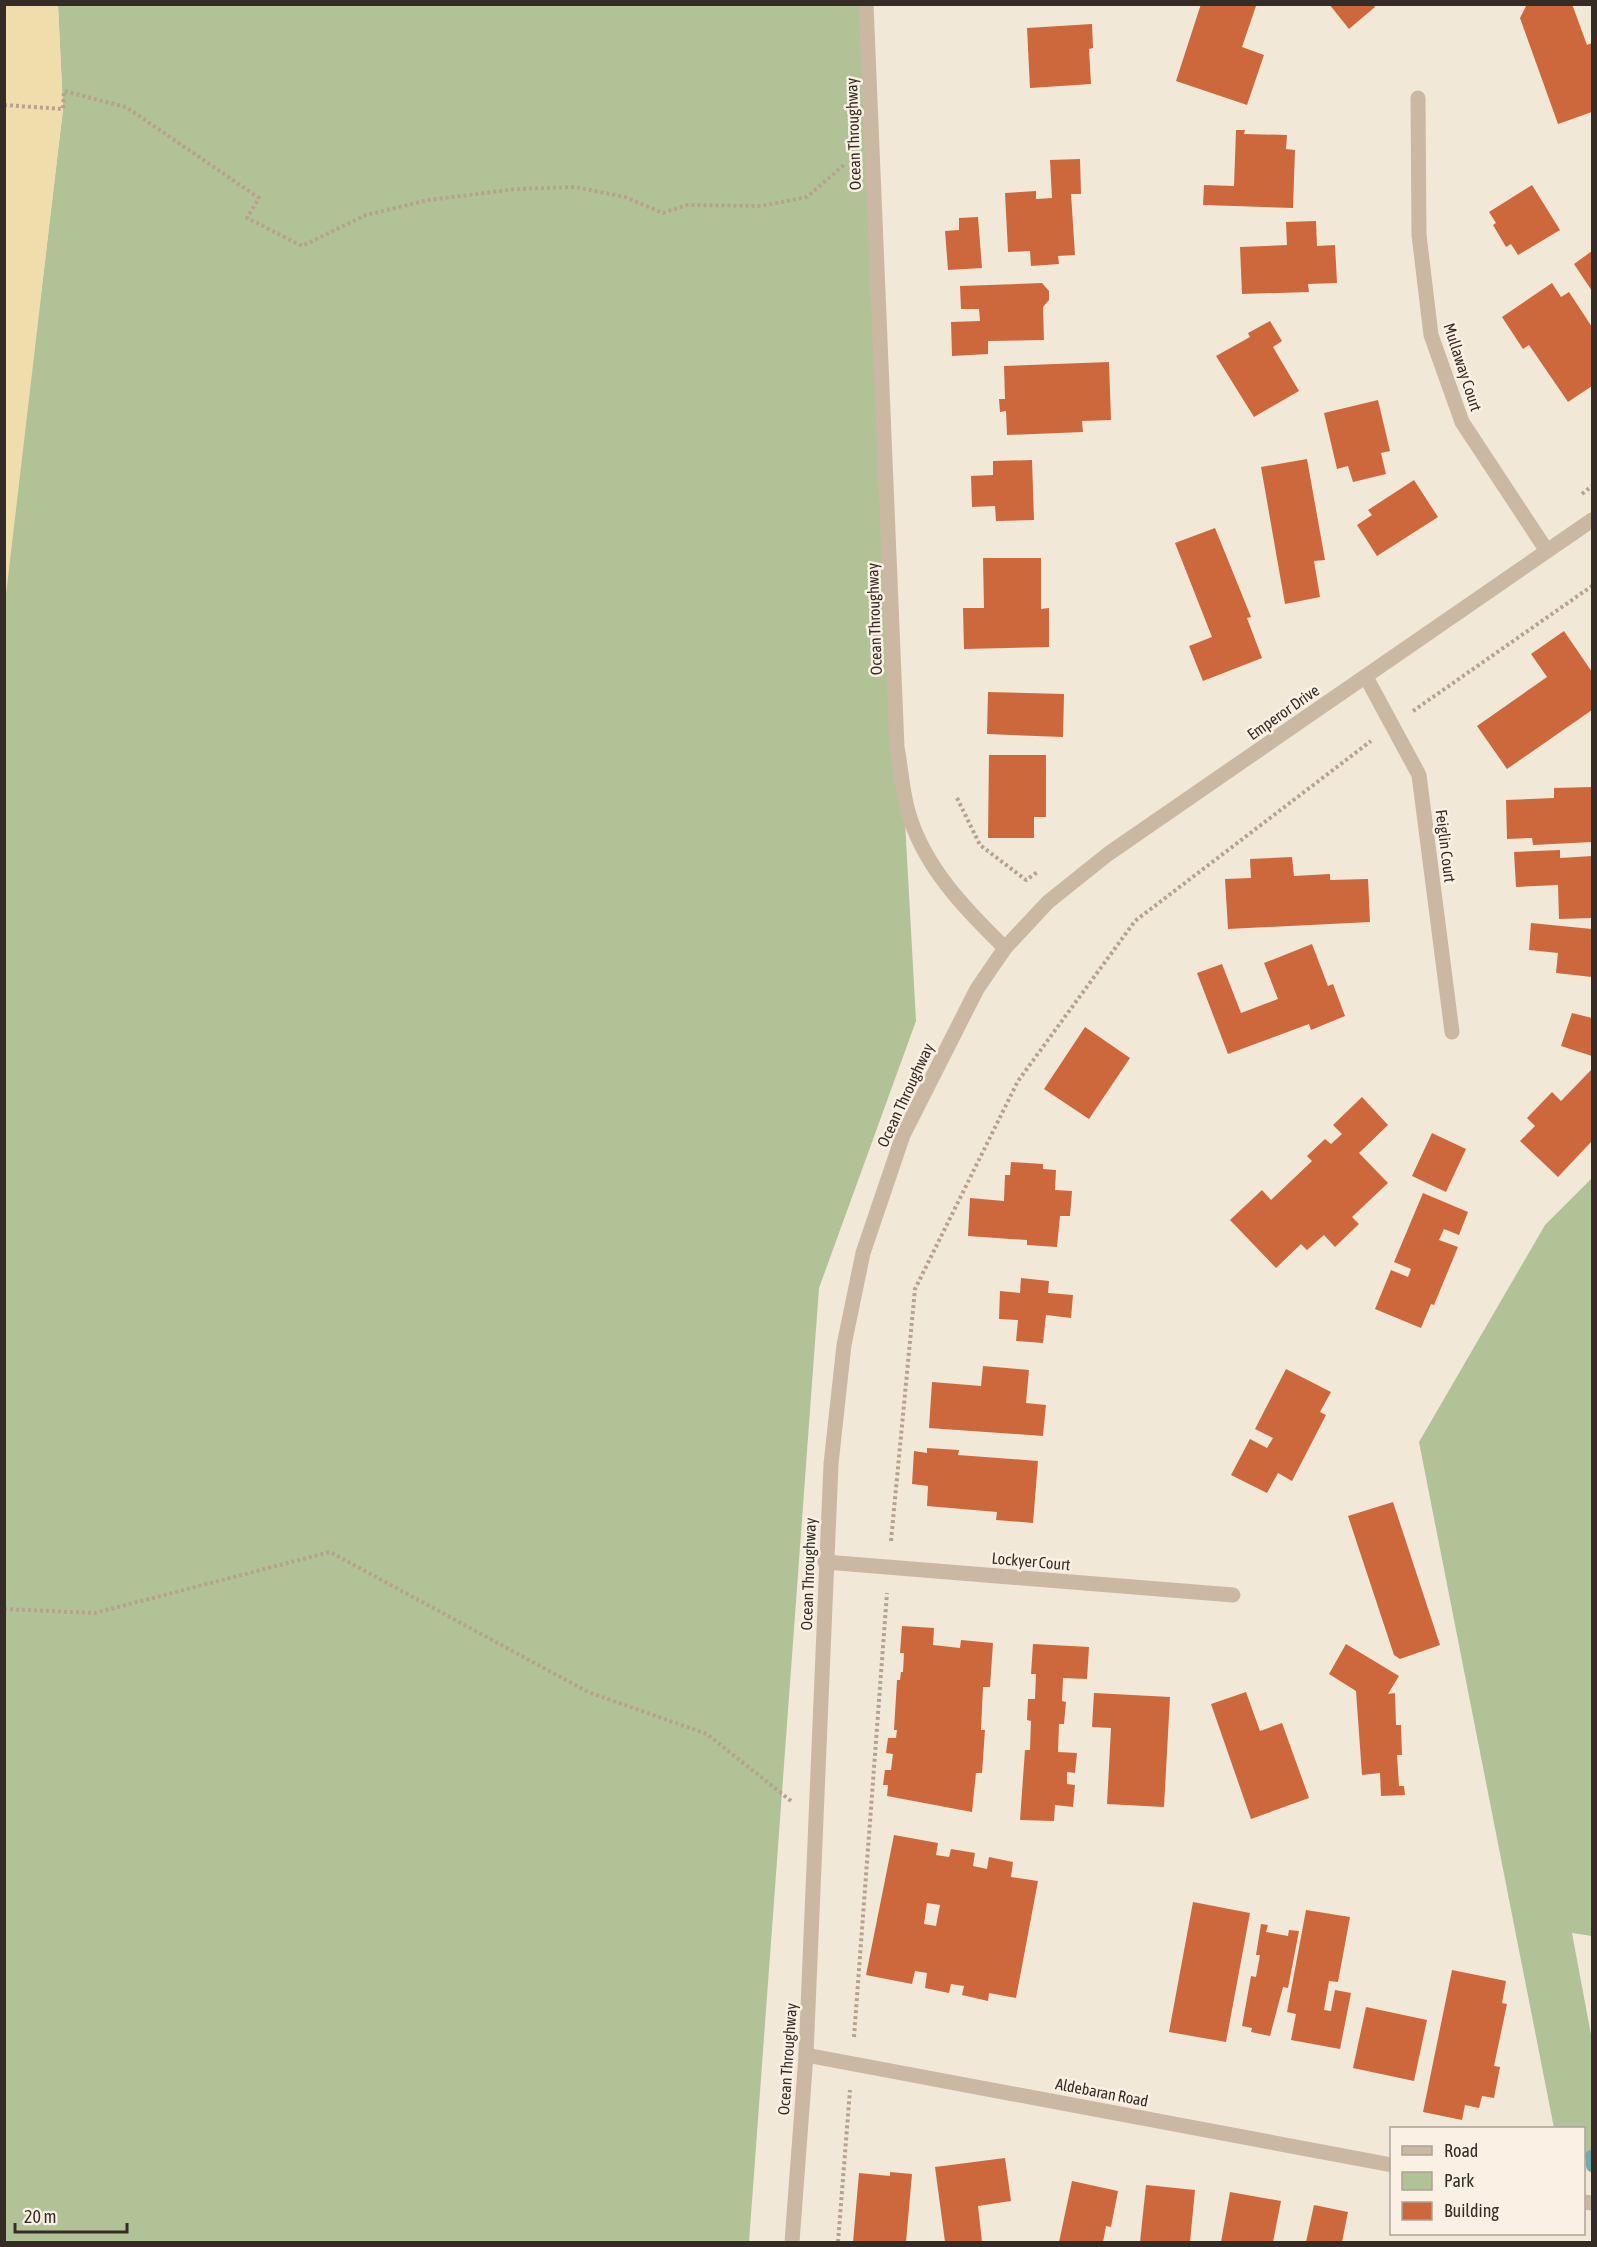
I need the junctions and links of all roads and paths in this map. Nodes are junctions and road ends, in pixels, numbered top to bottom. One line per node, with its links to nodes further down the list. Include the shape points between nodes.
1 (866, 4): 4 (street, Ocean Throughway)
2 (1418, 98): 6 (street, Mullaway Court, via 1419,235 1431,335 1462,422)
3 (4, 105): 4 (path, via 63,109 64,91 126,107 259,198 247,218 302,246 366,215 428,200 517,189 574,187 625,197 663,213 687,206 760,206 807,197)
4 (872, 140): 12 (street, Ocean Throughway, via 897,735 908,810 923,851 952,893)
5 (1593, 520): 6 (street, Emperor Drive)
6 (1546, 552): 8 (street, Emperor Drive)
7 (1593, 586): 9 (path)
8 (1366, 677): 9 (street, Feiglin Court); 12 (street, Emperor Drive, via 1108,854 1048,902)
9 (1392, 725): 13 (street, Feiglin Court, via 1419,775); 15 (path, via 1135,921 1018,1082 915,1289)
10 (957, 798): 11 (path, via 981,845)
11 (1026, 880)
12 (1005, 948): 14 (street, Ocean Throughway, via 977,988 903,1135 863,1253 844,1345)
13 (1452, 1032)
14 (825, 1562): 15 (street, Lockyer Court); 18 (street, Ocean Throughway)
15 (889, 1567): 16 (street, Lockyer Court); 20 (path)
16 (1233, 1595)
17 (4, 1609): 18 (path, via 94,1613 330,1552 588,1692 706,1734)
18 (817, 1821): 19 (street, Ocean Throughway)
19 (806, 2055): 20 (street, Aldebaran Road); 22 (street, Ocean Throughway)
20 (852, 2063): 21 (street, Aldebaran Road); 23 (path)
21 (1390, 2165)
22 (792, 2242)
23 (838, 2242)

